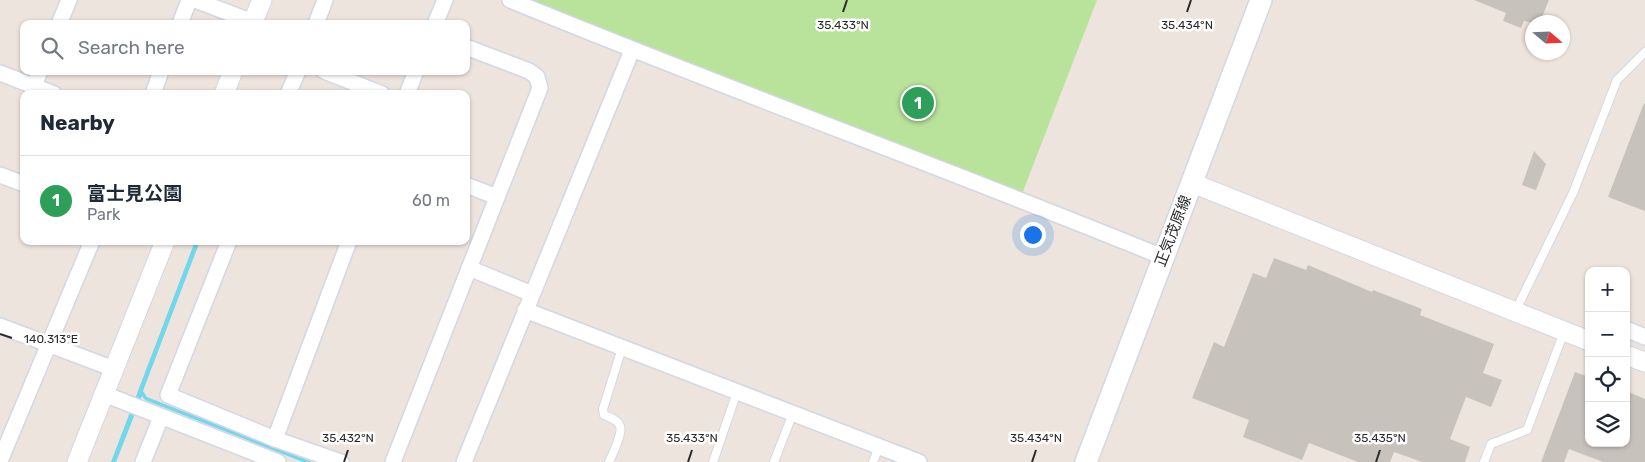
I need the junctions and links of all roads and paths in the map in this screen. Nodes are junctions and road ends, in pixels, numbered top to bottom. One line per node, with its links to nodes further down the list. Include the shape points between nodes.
1 (69, 0): 9 (street)
2 (189, 0): 10 (street)
3 (195, 0): 11 (street)
4 (262, 0): 12 (street)
5 (325, 0): 13 (street)
6 (444, 0): 14 (street)
7 (510, 0): 16 (street)
8 (1261, 0): 34 (main road, 正気茂原線)
9 (61, 20)
10 (182, 20)
11 (245, 20)
12 (254, 20)
13 (318, 20)
14 (436, 20)
15 (470, 48): 36 (street, via 529,70 537,77 540,88)
16 (632, 50): 41 (street); 43 (street)
17 (1645, 52): 45 (lane, via 1617,80 1573,193)
18 (0, 73): 25 (street)
19 (38, 75): 25 (street)
20 (160, 75): 27 (street)
21 (231, 75): 28 (street)
22 (296, 75): 29 (street)
23 (334, 75): 30 (street)
24 (414, 75): 31 (street)
25 (34, 86): 26 (street)
26 (44, 90)
27 (154, 90)
28 (226, 90)
29 (290, 90)
30 (372, 90)
31 (409, 90)
32 (0, 175): 33 (street)
33 (20, 182)
34 (1192, 183): 41 (main road, 正気茂原線); 45 (street)
35 (470, 187): 36 (street)
36 (497, 197): 42 (street)
37 (90, 245): 51 (street)
38 (163, 245): 55 (street)
39 (227, 245): 60 (street, via 168,394)
40 (348, 245): 60 (street)
41 (1163, 257): 74 (main road, 正気茂原線)
42 (469, 268): 43 (street); 67 (street)
43 (532, 294): 44 (street)
44 (525, 310): 52 (street); 68 (street)
45 (1515, 312): 47 (street)
46 (0, 326): 51 (street)
47 (1564, 331): 50 (street); 75 (lane, via 1527,430 1491,444)
48 (1630, 331): 49 (street)
49 (1645, 337)
50 (1585, 339)
51 (48, 344): 55 (street); 62 (street)
52 (622, 348): 56 (street); 69 (lane, via 602,409 604,415 620,426)
53 (1630, 356): 54 (street)
54 (1645, 362)
55 (114, 369): 57 (street)
56 (737, 392): 58 (street); 70 (lane)
57 (104, 394): 59 (street); 63 (street)
58 (793, 413): 61 (street); 71 (lane)
59 (161, 417): 64 (street); 65 (street)
60 (275, 439): 66 (street)
61 (879, 447): 72 (lane); 73 (street)
62 (0, 462)
63 (77, 462)
64 (143, 462)
65 (278, 462)
66 (341, 462)
67 (393, 462)
68 (464, 462)
69 (609, 462)
70 (713, 462)
71 (774, 462)
72 (873, 462)
73 (919, 462)
74 (1086, 462)
75 (1484, 462)

